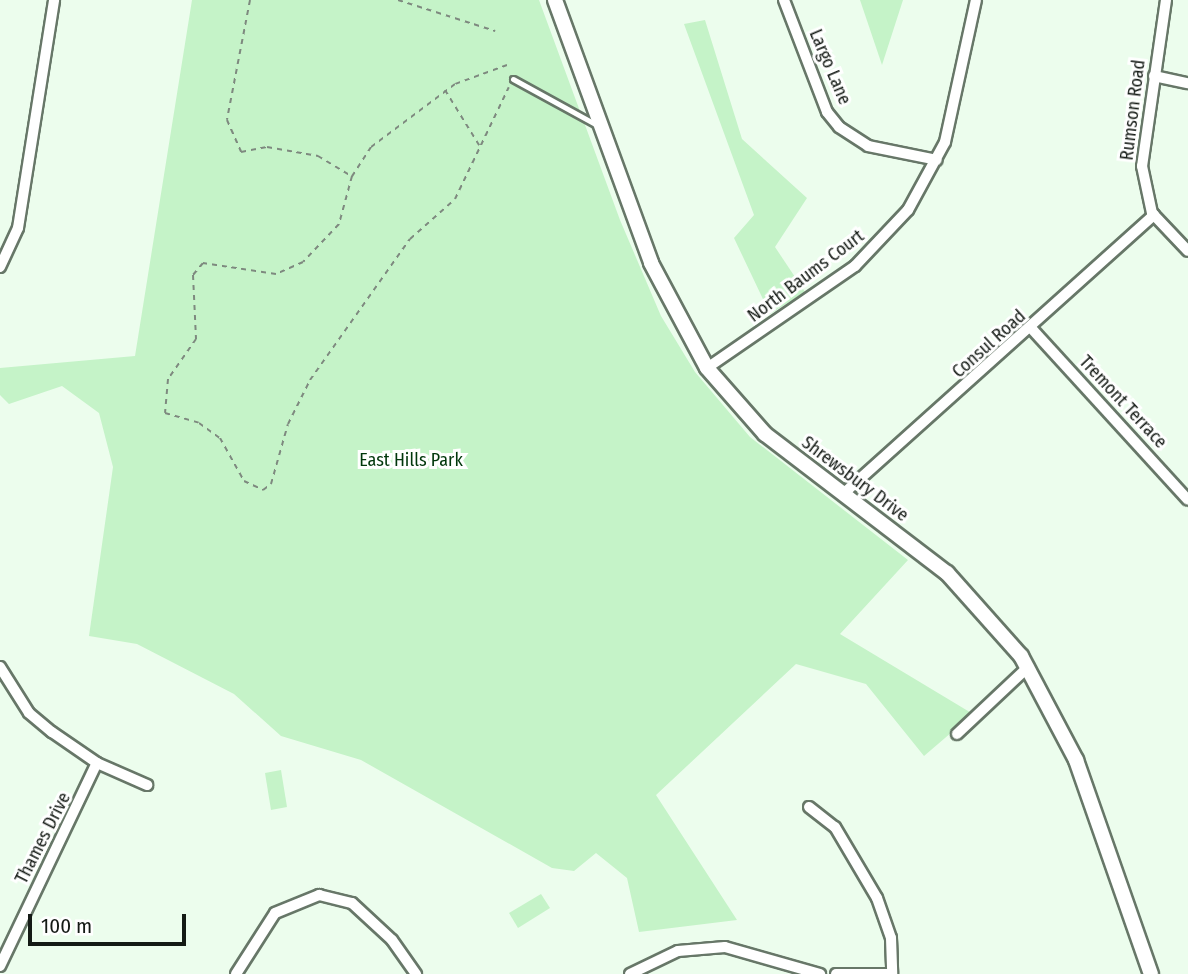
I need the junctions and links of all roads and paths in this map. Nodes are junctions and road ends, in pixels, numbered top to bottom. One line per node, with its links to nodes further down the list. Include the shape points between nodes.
1 (54, 0): 20 (street, via 18,228)
2 (250, 0): 17 (path, via 227,120 241,152 267,147 318,156)
3 (398, 0): 8 (path)
4 (555, 0): 14 (main road, Shrewsbury Drive)
5 (784, 0): 16 (street, Largo Lane, via 827,112 839,127 868,146)
6 (976, 0): 16 (street, North Baums Court)
7 (1166, 0): 10 (street, Rumson Road)
8 (495, 31)
9 (507, 65): 13 (path)
10 (1154, 76): 12 (street); 18 (street, Rumson Road, via 1142,166)
11 (513, 79): 14 (lane); 15 (path)
12 (1188, 83)
13 (445, 90): 15 (path); 17 (path, via 371,147)
14 (603, 129): 22 (main road, Shrewsbury Drive, via 651,263)
15 (480, 146): 17 (path, via 455,199 410,239 310,380 288,424 271,484 263,490 244,481 220,438 199,423 165,413 168,379 197,339 193,275 203,263 275,275 303,262 339,224)
16 (937, 160): 22 (street, North Baums Court, via 908,210 855,266)
17 (352, 176)
18 (1154, 215): 19 (street, Rumson Road); 21 (street, Consul Road)
19 (1188, 251)
20 (0, 267)
21 (1032, 329): 23 (street, Consul Road); 24 (street, Tremont Terrace)
22 (707, 368): 23 (main road, Shrewsbury Drive, via 765,434)
23 (843, 495): 26 (main road, Shrewsbury Drive, via 947,573)
24 (1188, 500)
25 (0, 667): 28 (street, via 29,713)
26 (1028, 667): 27 (street); 38 (main road, Shrewsbury Drive, via 1076,760)
27 (957, 734)
28 (97, 762): 29 (street); 31 (street, Thames Drive)
29 (147, 785)
30 (809, 807): 37 (street, via 835,827 877,898 891,938)
31 (0, 966)
32 (236, 974): 33 (street, via 275,913 319,895 352,903)
33 (416, 974)
34 (630, 974): 35 (street, via 678,951 725,947)
35 (820, 974)
36 (836, 974): 37 (street)
37 (889, 974)
38 (1151, 974)

